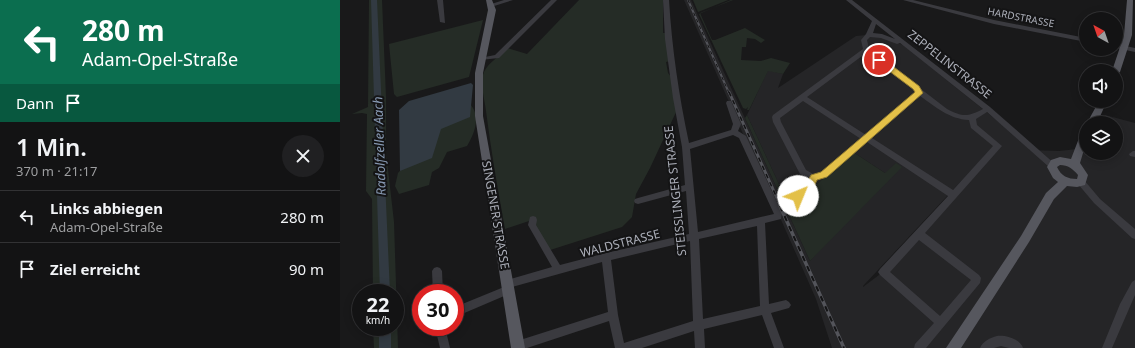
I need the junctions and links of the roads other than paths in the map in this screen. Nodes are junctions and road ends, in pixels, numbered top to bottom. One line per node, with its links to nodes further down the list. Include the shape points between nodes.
1 (440, 0): 10 (street)
2 (510, 0): 8 (street)
3 (554, 0): 19 (street, via 497,57)
4 (666, 0): 28 (street, STEISSLINGER STRASSE, via 676,98)
5 (849, 0): 9 (street, ZEPPELINSTRASSE)
6 (906, 0): 13 (street, HARDSTRASSE, via 989,21)
7 (1130, 0): 14 (main road, via 1129,23)
8 (490, 2): 19 (main road, SINGENER STRASSE, via 491,19)
9 (874, 20): 11 (street, ZEPPELINSTRASSE); 12 (street)
10 (443, 22)
11 (884, 27): 12 (street); 15 (street, ZEPPELINSTRASSE)
12 (869, 35): 15 (street, via 882,36); 17 (street, via 864,40)
13 (1079, 39)
14 (1123, 39)
15 (906, 45): 23 (street, ZEPPELINSTRASSE)
16 (1123, 48): 18 (street)
17 (866, 50): 20 (street); 21 (street)
18 (1135, 50)
19 (482, 59): 48 (main road, SINGENER STRASSE, via 478,82 479,116)
20 (919, 93): 24 (street, via 946,113 960,118); 26 (street)
21 (802, 97): 26 (street); 31 (street, via 777,115 776,119 803,172)
22 (729, 102): 25 (street, via 737,124)
23 (988, 109): 24 (street); 29 (street, ZEPPELINSTRASSE)
24 (972, 118): 34 (street, via 974,126 998,146)
25 (734, 132): 28 (street); 39 (street, WALDSTRASSE, via 742,136 778,213 777,217)
26 (866, 138): 31 (street, via 824,175); 34 (street)
27 (1079, 146): 29 (main road); 30 (main road)
28 (686, 147): 33 (street, STEISSLINGER STRASSE)
29 (1058, 165): 30 (main road); 32 (main road); 36 (main road)
30 (1076, 166): 32 (main road, via 1083,174)
31 (814, 178): 35 (street, via 810,186)
32 (1073, 182): 36 (main road); 41 (street)
33 (689, 187): 37 (street); 42 (street, STEISSLINGER STRASSE)
34 (954, 195): 40 (street)
35 (798, 196)
36 (1050, 196): 63 (main road, via 1025,239)
37 (638, 201)
38 (533, 220): 44 (street, via 532,225)
39 (761, 221): 42 (street, WALDSTRASSE); 51 (street)
40 (919, 234): 53 (street, via 976,278); 53 (street, via 882,272)
41 (1135, 235)
42 (694, 237): 43 (street, WALDSTRASSE); 54 (street, STEISSLINGER STRASSE)
43 (606, 257): 44 (street, WALDSTRASSE); 52 (street)
44 (558, 270): 48 (street, WALDSTRASSE)
45 (437, 271): 46 (street)
46 (438, 284)
47 (1135, 286): 66 (street)
48 (508, 287): 50 (street, WALDSTRASSE); 56 (main road, SINGENER STRASSE)
49 (786, 305): 51 (street)
50 (464, 308)
51 (765, 310): 54 (street); 61 (street)
52 (613, 315): 56 (street); 58 (street)
53 (940, 322): 62 (street)
54 (698, 325): 59 (street); 60 (street, STEISSLINGER STRASSE)
55 (442, 336): 57 (street)
56 (518, 347)
57 (445, 348)
58 (620, 348)
59 (625, 348)
60 (700, 348)
61 (779, 348)
62 (919, 348)
63 (953, 348)
64 (985, 348): 65 (street, via 998,340 1006,341)
65 (1018, 348)
66 (1107, 348)

